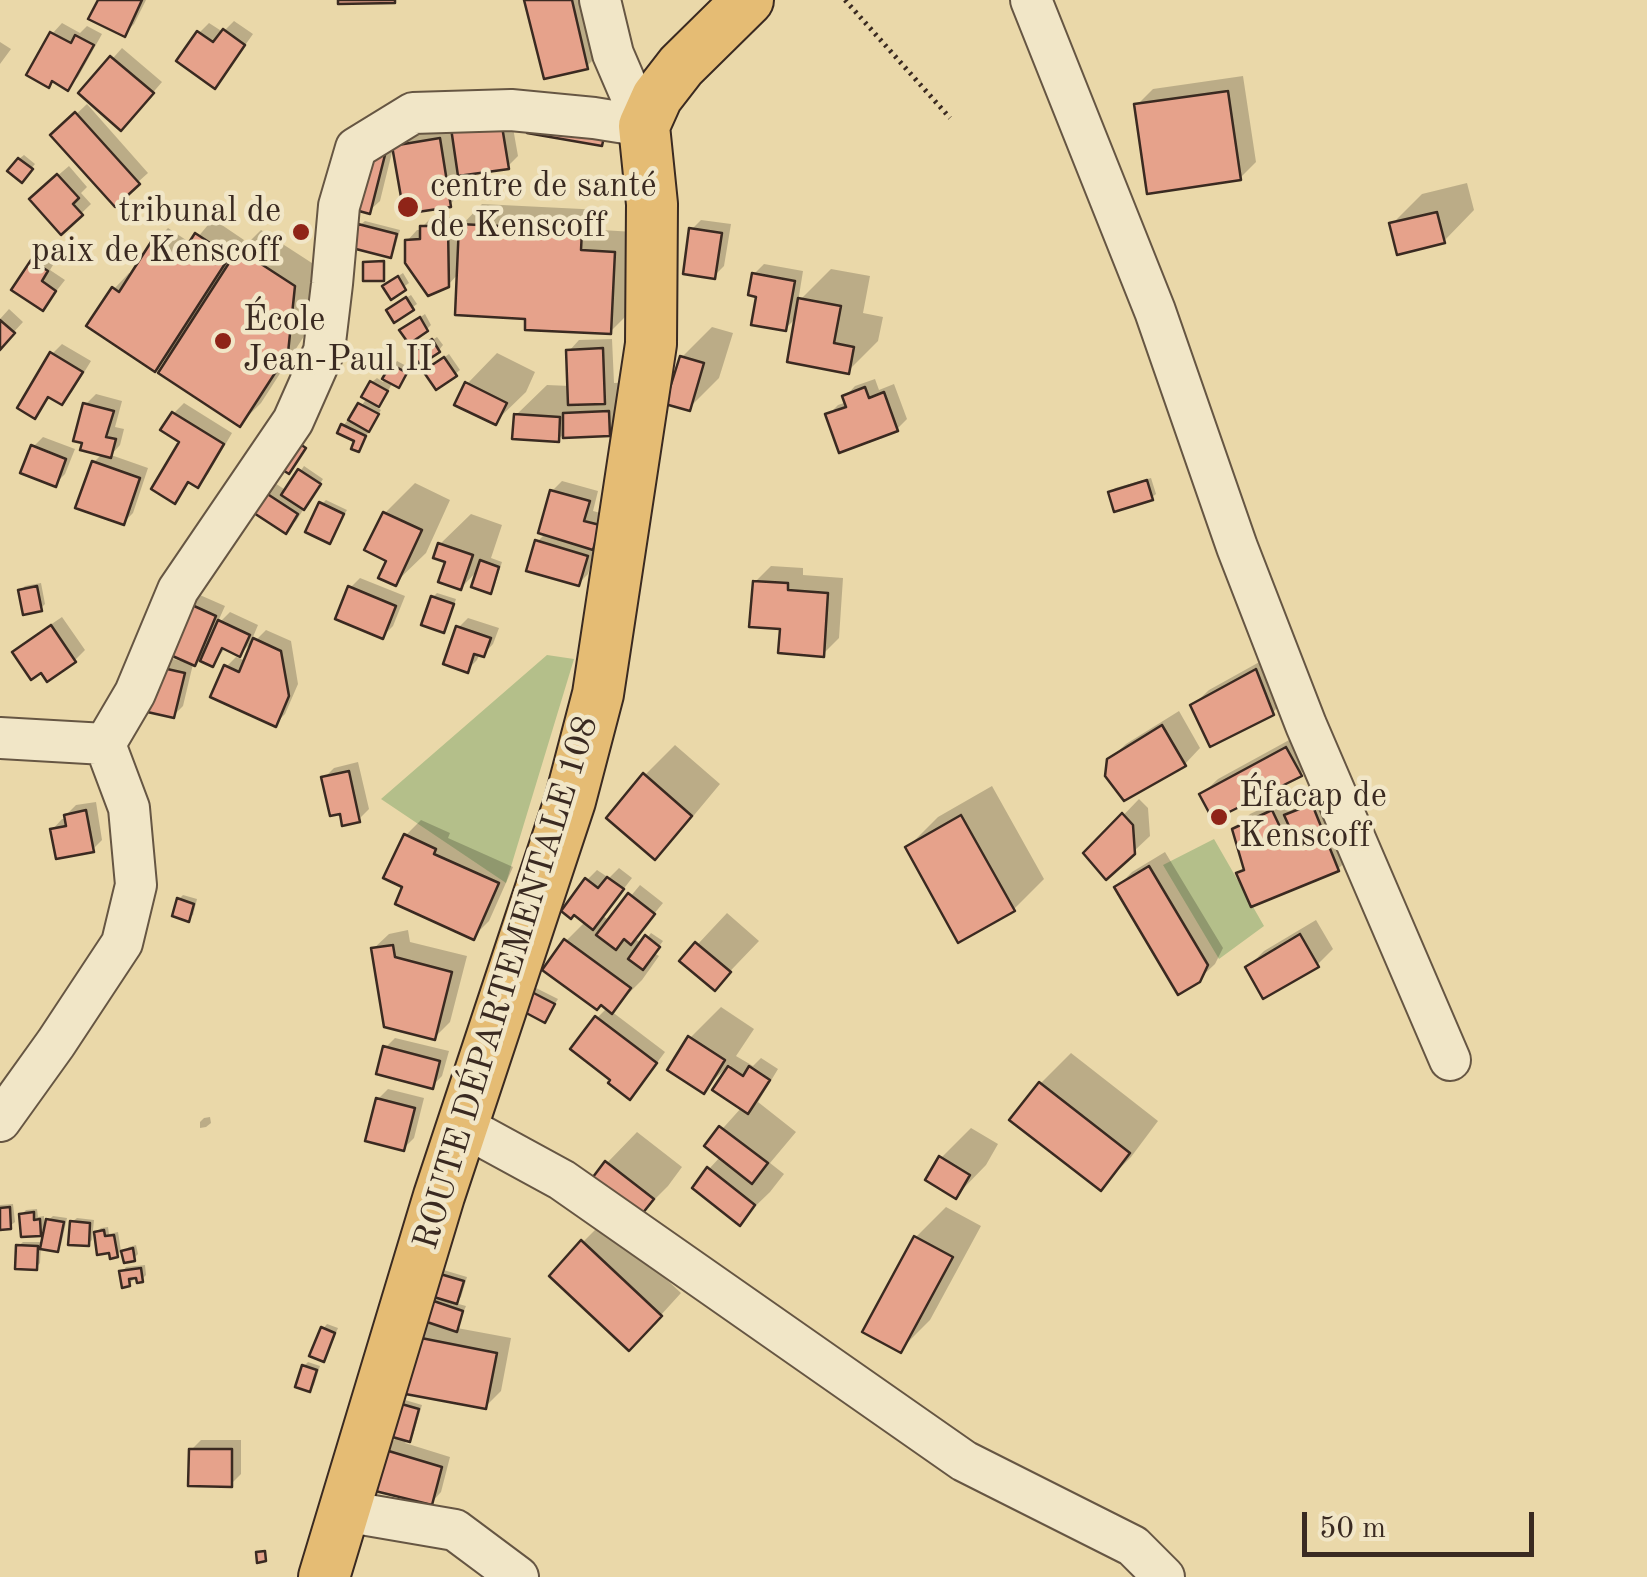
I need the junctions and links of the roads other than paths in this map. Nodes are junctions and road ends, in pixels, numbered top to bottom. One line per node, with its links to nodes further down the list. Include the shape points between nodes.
1 (600, 0): 4 (street, via 613,54)
2 (748, 0): 4 (main road, via 681,66)
3 (1031, 0): 7 (street, via 1156,311 1306,725)
4 (644, 126): 6 (street, via 512,110 413,113 356,148 338,206 324,351 293,420 178,590 135,693); 9 (main road, ROUTE DÉPARTEMENTALE 108, via 652,204 651,344 598,694 566,815)
5 (0, 738): 6 (street)
6 (105, 744): 8 (street, via 129,808 136,885 122,943)
7 (1450, 1060)
8 (0, 1121)
9 (463, 1126): 10 (main road, ROUTE DÉPARTEMENTALE 108); 13 (street, via 562,1180 964,1461 1133,1546)
10 (344, 1511): 11 (main road, ROUTE DÉPARTEMENTALE 108); 12 (street, via 455,1530)
11 (324, 1577)
12 (518, 1577)
13 (1164, 1577)

